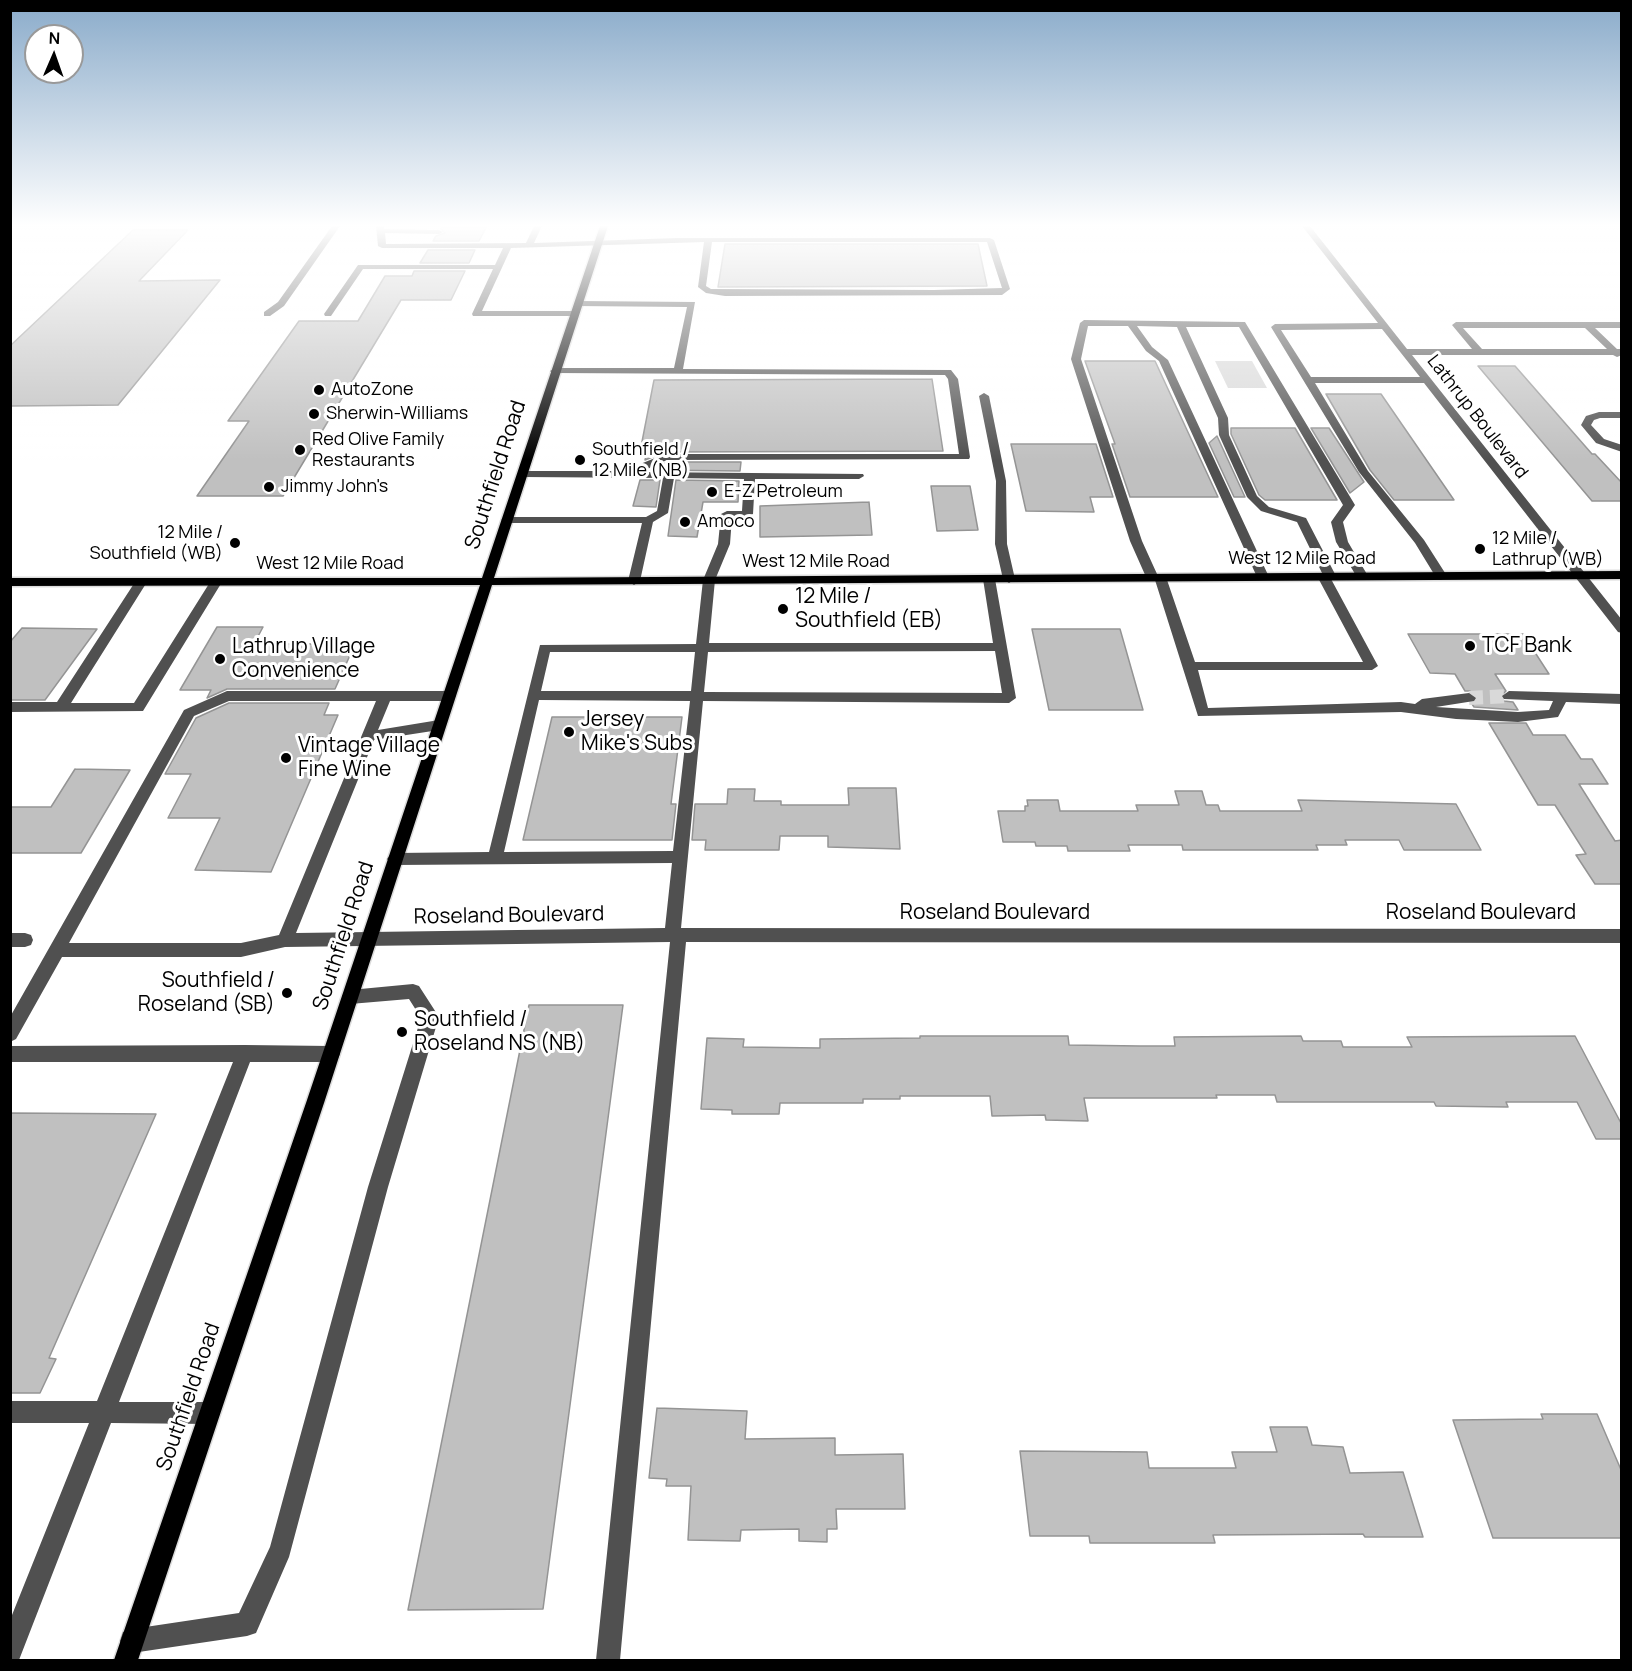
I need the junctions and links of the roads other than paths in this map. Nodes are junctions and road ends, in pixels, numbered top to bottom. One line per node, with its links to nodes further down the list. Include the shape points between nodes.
1 (281, 304): 6 (street)
2 (335, 304): 7 (street)
3 (481, 304): 8 (street, via 476,314)
4 (578, 304): 8 (main road, Southfield Road); 18 (street, via 692,304)
5 (1366, 304): 13 (street, Lathrup Boulevard)
6 (267, 314)
7 (328, 314)
8 (575, 314): 17 (main road, Southfield Road)
9 (1131, 323): 10 (street); 36 (street, via 1084,323 1076,358 1136,541); 37 (street, via 1149,349 1163,360)
10 (1180, 324): 33 (street, via 1223,418 1224,435 1252,497 1266,509 1302,520); 34 (street, via 1242,324 1349,505 1337,522 1342,542)
11 (1587, 325): 12 (street); 15 (street, via 1456,325); 16 (street)
12 (1622, 325)
13 (1383, 326): 14 (street, Lathrup Boulevard); 19 (street, via 1275,327)
14 (1404, 352): 15 (street); 20 (street, Lathrup Boulevard)
15 (1479, 352): 16 (street)
16 (1619, 354)
17 (555, 371): 18 (street); 24 (main road, Southfield Road)
18 (678, 372): 25 (street, via 948,372 965,457 665,457)
19 (1308, 380): 20 (street); 35 (street, via 1364,472)
20 (1426, 380): 31 (street, Lathrup Boulevard)
21 (984, 396): 39 (street, via 1001,481 1001,544)
22 (1622, 415): 23 (street, via 1599,415 1590,418 1586,425 1599,441)
23 (1622, 448)
24 (523, 474): 25 (street); 29 (main road, Southfield Road)
25 (626, 474): 26 (street)
26 (669, 474): 27 (street); 30 (street, via 662,513)
27 (750, 475): 28 (street); 40 (street, via 747,514 727,514 724,544)
28 (860, 476)
29 (507, 520): 30 (street); 45 (main road, Southfield Road)
30 (648, 520): 41 (street)
31 (1579, 575): 32 (main road, West 12 Mile Road); 35 (main road, West 12 Mile Road); 46 (street, Lathrup Boulevard)
32 (1622, 575)
33 (1327, 576): 34 (main road, West 12 Mile Road); 37 (main road, West 12 Mile Road); 49 (street, via 1372,666)
34 (1362, 576): 35 (main road, West 12 Mile Road)
35 (1441, 576)
36 (1156, 577): 37 (main road, West 12 Mile Road); 39 (main road, West 12 Mile Road); 49 (street)
37 (1263, 577)
38 (989, 579): 39 (main road, West 12 Mile Road); 40 (main road, West 12 Mile Road); 48 (street)
39 (1009, 579)
40 (709, 580): 41 (main road, West 12 Mile Road); 47 (street)
41 (634, 581): 45 (main road, West 12 Mile Road)
42 (10, 582): 43 (main road, West 12 Mile Road)
43 (141, 582): 44 (main road, West 12 Mile Road); 59 (street)
44 (216, 582): 45 (main road, West 12 Mile Road); 59 (street, via 138,708)
45 (486, 582): 53 (main road, Southfield Road)
46 (1622, 629)
47 (702, 646): 48 (street); 50 (street, via 545,648); 51 (street)
48 (1000, 647): 51 (street, via 1009,698)
49 (1190, 666): 60 (street, via 1203,713)
50 (533, 695): 51 (street); 64 (street)
51 (697, 695): 63 (street)
52 (385, 696): 53 (street); 62 (street); 70 (street, via 227,696 189,713)
53 (449, 696): 61 (main road, Southfield Road)
54 (1509, 696): 55 (street)
55 (1562, 697): 57 (street); 60 (street, via 1553,714 1518,717)
56 (1469, 698): 60 (street)
57 (1622, 699)
58 (10, 707): 59 (street)
59 (61, 707)
60 (1401, 707)
61 (439, 725): 62 (street); 65 (main road, Southfield Road)
62 (368, 736): 68 (street)
63 (681, 857): 64 (street); 66 (street)
64 (495, 858): 65 (street)
65 (395, 859): 69 (main road, Southfield Road)
66 (675, 935): 67 (street, Roseland Boulevard); 69 (street, Roseland Boulevard); 81 (street)
67 (1622, 936)
68 (285, 940): 69 (street, Roseland Boulevard); 70 (street, Roseland Boulevard, via 241,950)
69 (368, 940): 71 (main road, Southfield Road)
70 (57, 950): 72 (street)
71 (350, 997): 75 (main road, Southfield Road); 79 (street, via 413,992 430,1017 378,1187 281,1549 247,1624)
72 (10, 1034)
73 (245, 1053): 74 (street); 75 (street); 77 (street)
74 (10, 1054)
75 (331, 1054): 78 (main road, Southfield Road)
76 (10, 1412): 77 (street)
77 (105, 1413): 78 (street); 80 (street)
78 (208, 1413): 79 (main road, Southfield Road)
79 (129, 1651)
80 (10, 1652)
81 (608, 1660)

